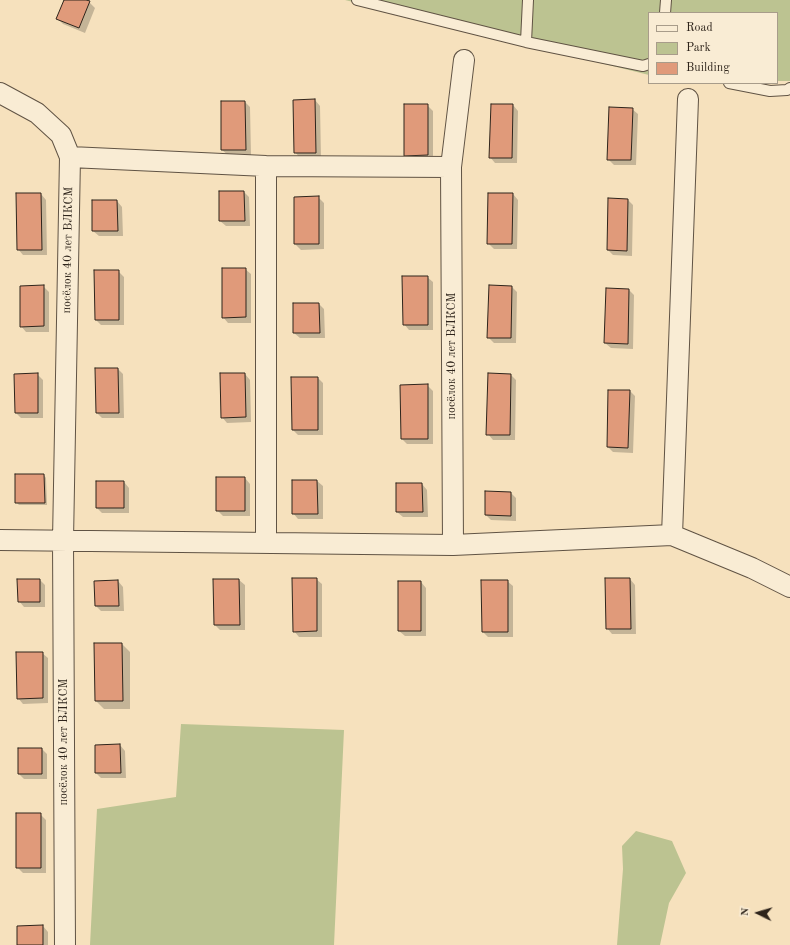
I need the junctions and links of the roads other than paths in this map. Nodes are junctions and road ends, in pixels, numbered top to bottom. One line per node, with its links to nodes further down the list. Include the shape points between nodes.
1 (358, 0): 4 (lane)
2 (528, 0): 6 (lane)
3 (666, 0): 5 (lane)
4 (392, 4): 6 (lane)
5 (665, 12)
6 (526, 42): 8 (lane)
7 (464, 60): 15 (street, посёлок 40 лет ВЛКСМ)
8 (647, 66)
9 (734, 84): 10 (lane, via 770,91)
10 (790, 88)
11 (0, 93): 13 (street, via 37,113 61,135)
12 (688, 100): 16 (street)
13 (70, 157): 14 (street); 18 (street, посёлок 40 лет ВЛКСМ)
14 (266, 166): 15 (street); 19 (street)
15 (451, 168): 20 (street, посёлок 40 лет ВЛКСМ)
16 (672, 536): 20 (street); 21 (street, via 752,568)
17 (0, 540): 18 (street)
18 (63, 540): 19 (street); 22 (street, посёлок 40 лет ВЛКСМ)
19 (266, 543): 20 (street)
20 (453, 545)
21 (790, 587)
22 (65, 945)

